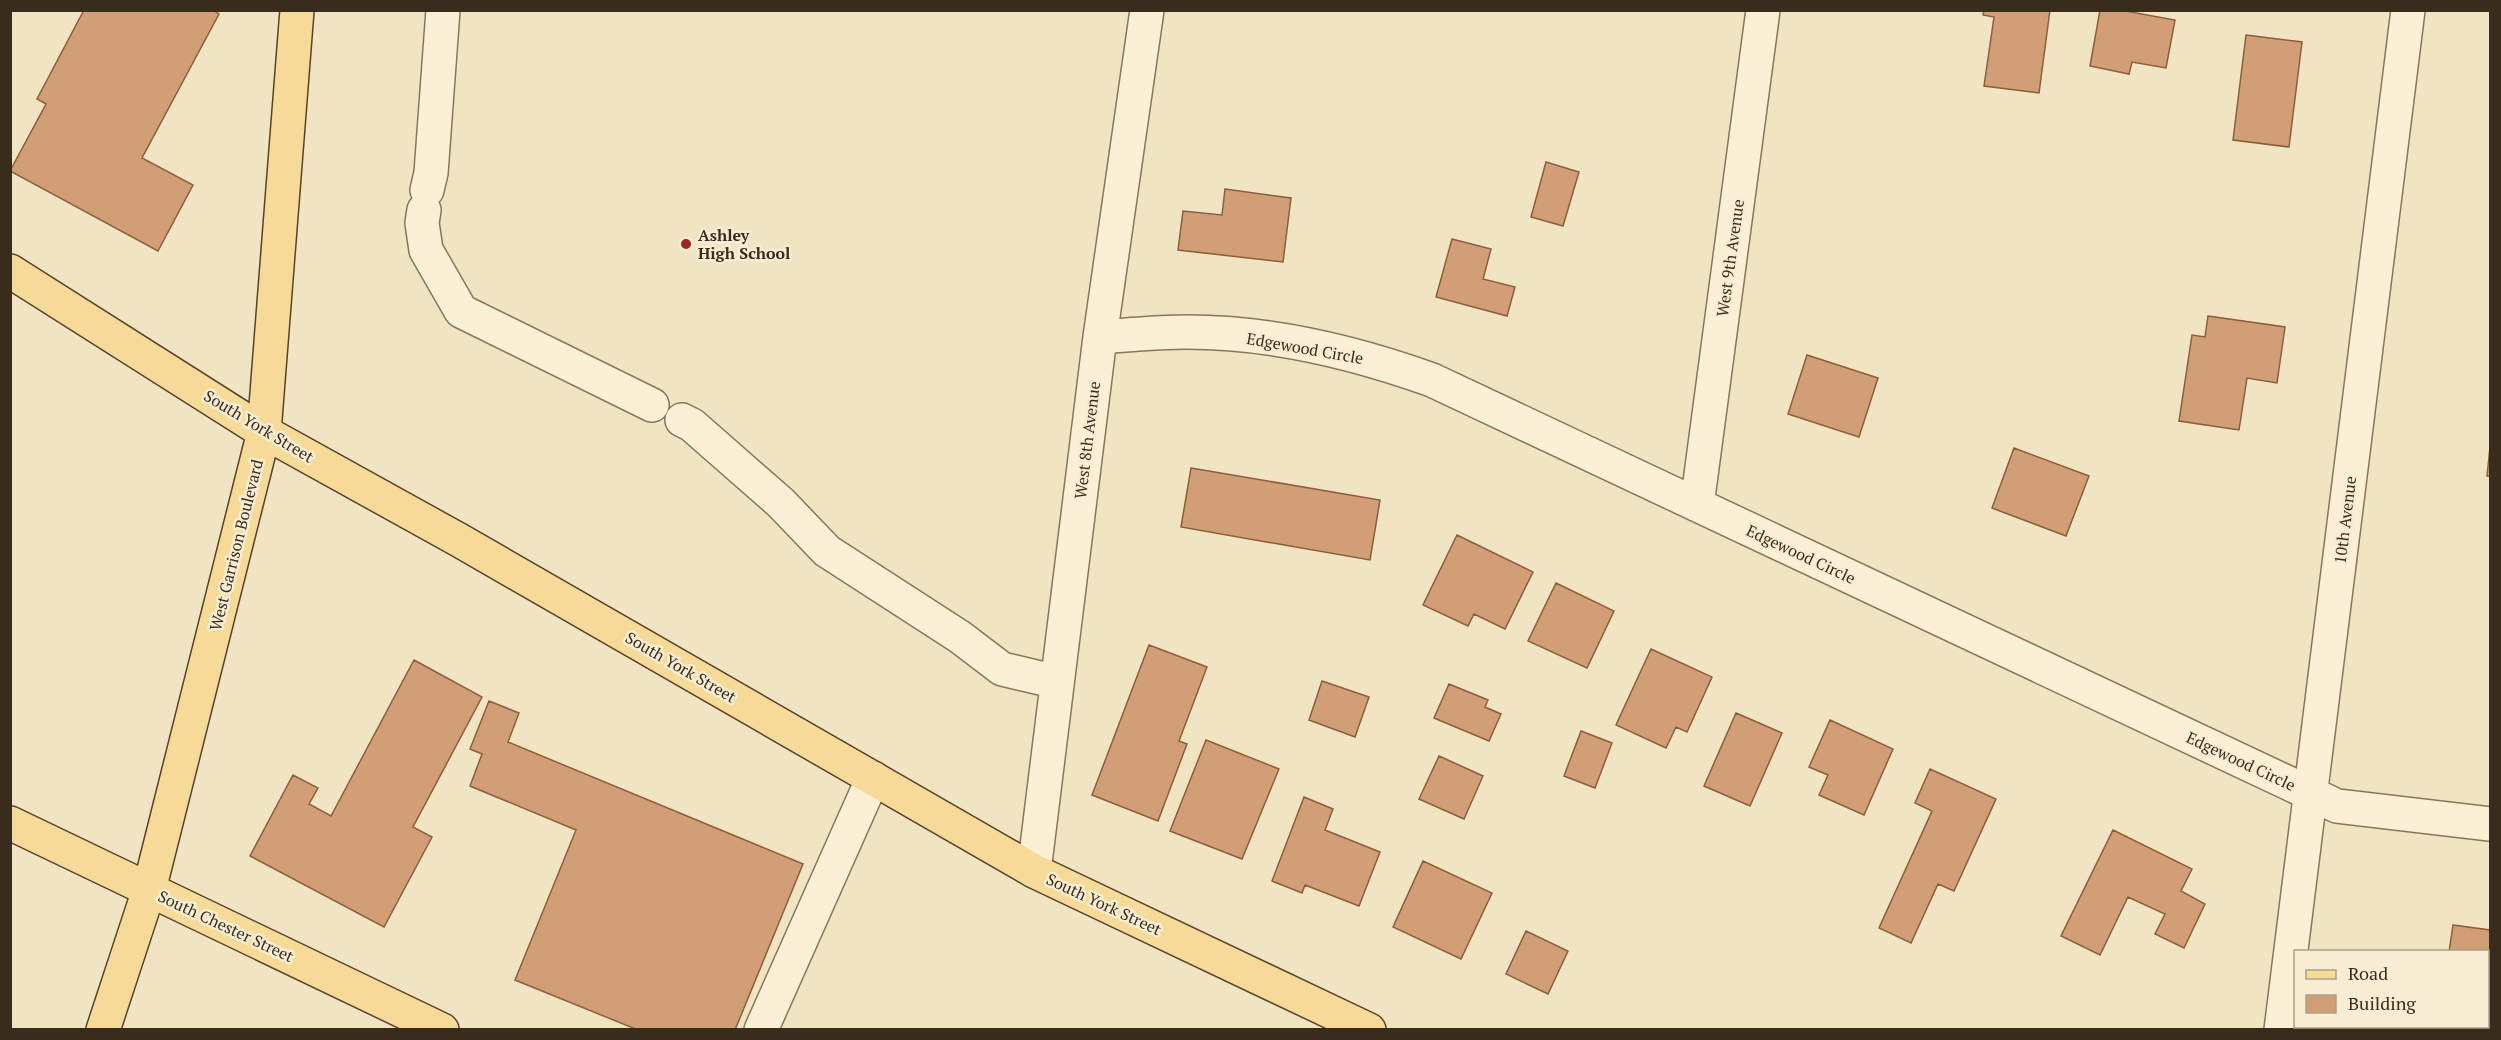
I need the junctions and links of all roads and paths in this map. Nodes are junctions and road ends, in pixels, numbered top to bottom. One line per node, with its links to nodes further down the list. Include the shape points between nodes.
1 (297, 10): 10 (main road, West Garrison Boulevard)
2 (444, 10): 8 (street, via 431,172 422,223 426,250 461,311)
3 (1147, 10): 7 (street, West 8th Avenue)
4 (1763, 10): 11 (street, West 9th Avenue)
5 (2408, 10): 14 (street, 10th Avenue)
6 (10, 271): 10 (main road, South York Street)
7 (1100, 337): 11 (street, Edgewood Circle, via 1188,332 1257,338 1326,348 1381,362 1432,380); 12 (street, West 8th Avenue)
8 (652, 405)
9 (682, 420): 12 (street, via 782,503 827,550 1002,669)
10 (264, 432): 13 (main road, South York Street); 18 (main road, West Garrison Boulevard)
11 (1697, 505): 14 (street, Edgewood Circle)
12 (1057, 682): 17 (street, West 8th Avenue)
13 (873, 778): 17 (main road, South York Street); 21 (street)
14 (2311, 794): 16 (street, Edgewood Circle, via 2337,806); 23 (street, 10th Avenue)
15 (10, 823): 18 (main road, South Chester Street)
16 (2490, 824)
17 (1034, 871): 22 (main road, South York Street)
18 (149, 890): 19 (main road, West Garrison Boulevard); 20 (main road, South Chester Street)
19 (103, 1029)
20 (442, 1029)
21 (761, 1029)
22 (1369, 1029)
23 (2281, 1029)

